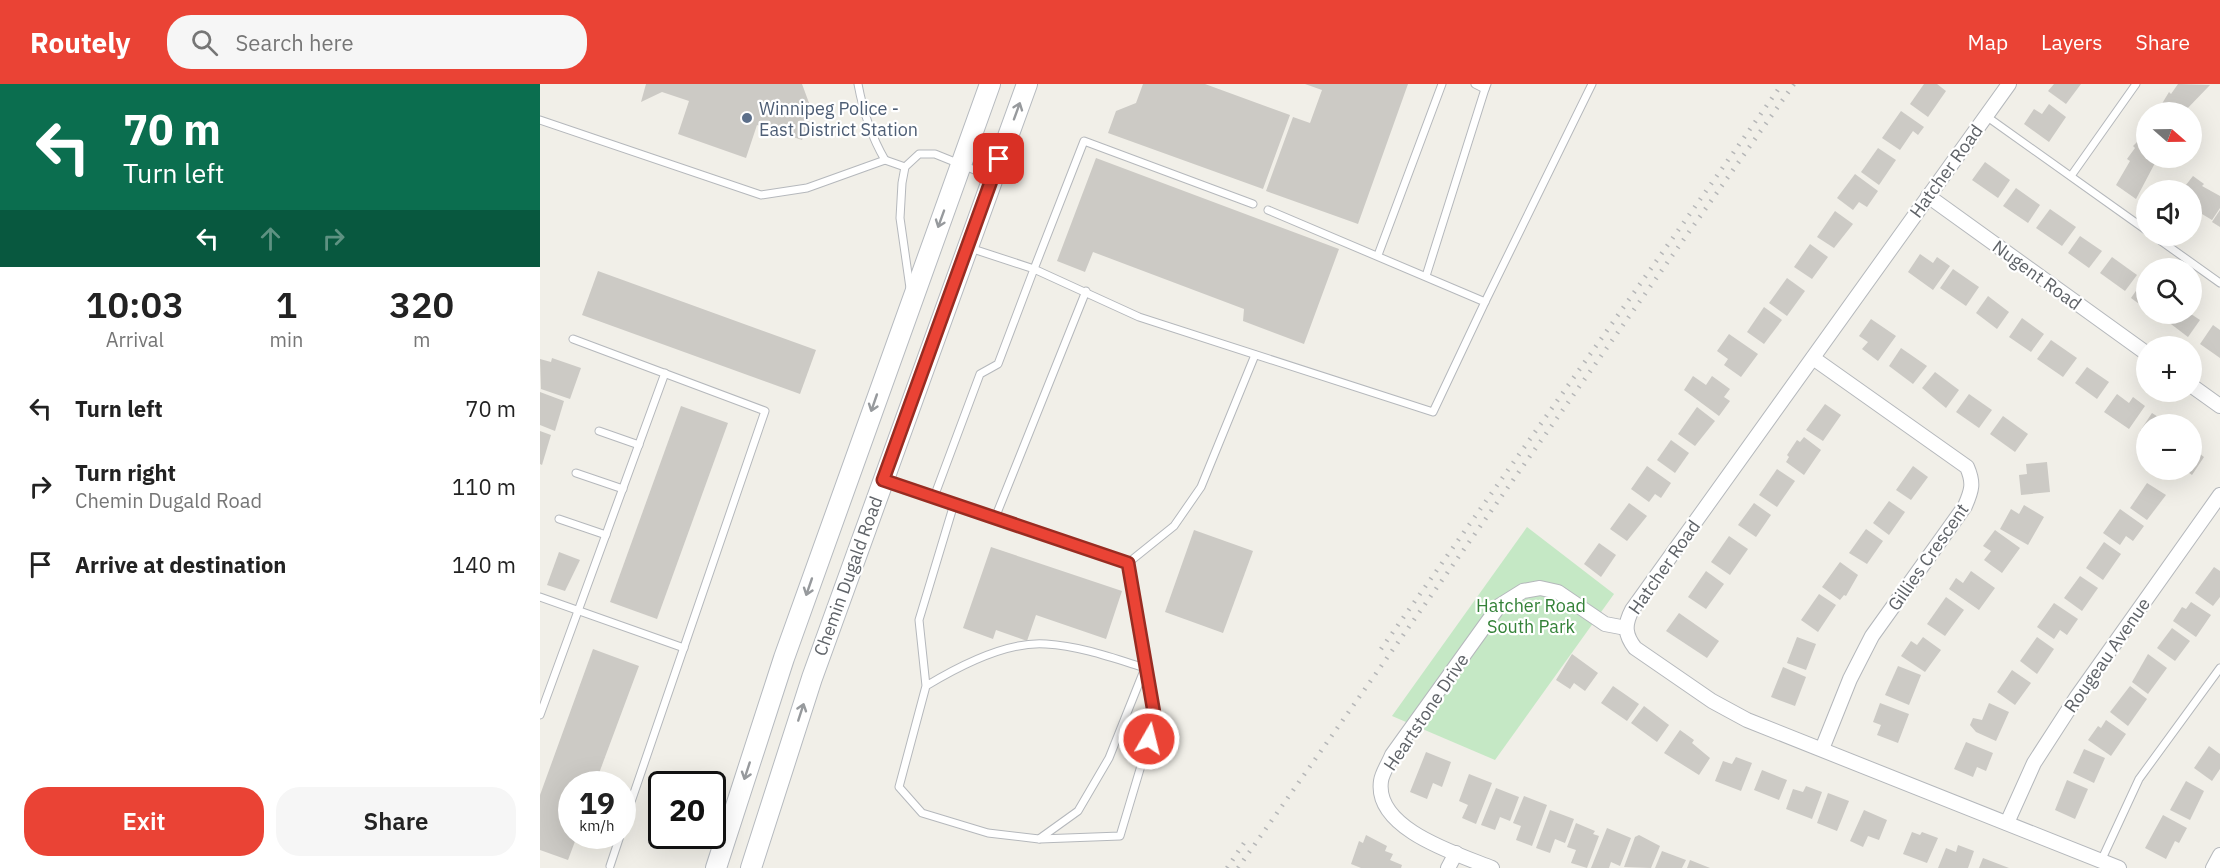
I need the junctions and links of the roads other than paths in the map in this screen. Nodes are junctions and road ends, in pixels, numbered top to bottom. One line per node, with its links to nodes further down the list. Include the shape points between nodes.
1 (858, 84): 12 (lane, via 862,107)
2 (990, 84): 13 (main road, Chemin Dugald Road)
3 (1027, 84): 16 (main road, Chemin Dugald Road, one-way to 3)
4 (1442, 84): 23 (lane)
5 (1475, 84): 9 (lane)
6 (1592, 84): 29 (lane)
7 (2008, 84): 10 (street, Hatcher Road)
8 (2136, 84): 15 (lane)
9 (1486, 87): 25 (lane)
10 (1986, 116): 15 (lane); 17 (street, Hatcher Road)
11 (540, 120): 12 (lane, via 761,195 807,189)
12 (885, 160): 14 (lane)
13 (961, 165): 14 (lane, via 935,154 919,154); 16 (lane); 28 (main road, Chemin Dugald Road, one-way to 28)
14 (905, 167): 28 (lane, via 900,218)
15 (2071, 176): 20 (lane)
16 (992, 177): 22 (main road, Chemin Dugald Road)
17 (1928, 196): 31 (street, Nugent Road); 33 (street, Hatcher Road)
18 (1253, 204): 24 (lane, via 1084,141)
19 (1268, 210): 23 (lane)
20 (2136, 223)
21 (2168, 246): 26 (lane)
22 (967, 247): 24 (lane); 40 (main road, Chemin Dugald Road)
23 (1378, 255): 25 (lane)
24 (1034, 268): 27 (lane); 43 (lane, via 998,364 980,374)
25 (1426, 276): 29 (lane)
26 (2220, 283)
27 (1086, 291): 32 (lane, via 1139,317); 45 (lane)
28 (911, 299): 60 (main road, Chemin Dugald Road, one-way to 60, via 784,658)
29 (1485, 302): 32 (lane, via 1433,412)
30 (573, 339): 34 (lane)
31 (2136, 346)
32 (1255, 355): 48 (lane, via 1201,487 1174,525)
33 (1813, 358): 51 (street, Hatcher Road, via 1632,610); 57 (street, Gillies Crescent, via 1966,467 1973,480 1965,506 1872,636)
34 (665, 373): 38 (lane); 52 (lane, via 765,411)
35 (2202, 393): 36 (street)
36 (2220, 406)
37 (599, 431): 38 (lane)
38 (639, 445): 41 (lane)
39 (576, 473): 41 (lane)
40 (883, 480): 43 (lane); 72 (main road, Chemin Dugald Road, one-way to 40, via 812,678)
41 (623, 489): 47 (lane)
42 (2220, 495): 59 (street, Rougeau Avenue, via 2076,698 2034,763)
43 (934, 497): 44 (lane)
44 (954, 504): 45 (lane); 55 (lane, via 919,620)
45 (994, 518): 48 (lane)
46 (559, 519): 47 (lane)
47 (606, 535): 50 (lane)
48 (1128, 563): 53 (lane)
49 (540, 597): 50 (lane)
50 (579, 611): 52 (lane); 56 (lane)
51 (1626, 628): 57 (street, Hatcher Road, via 1635,648 1712,701 1748,720); 65 (street, Heartstone Drive, via 1605,624 1558,592 1540,588 1523,591 1499,606 1392,755 1381,780 1386,809 1399,823)
52 (684, 648): 58 (lane)
53 (1145, 668): 55 (lane, via 1099,653 1045,643 997,651); 61 (lane, via 1109,758 1078,811); 61 (lane, via 1155,719 1120,836)
54 (2220, 668): 67 (lane, via 2139,779)
55 (926, 686): 61 (lane, via 899,787 922,813 988,833)
56 (540, 714)
57 (1822, 749): 59 (street, Hatcher Road)
58 (636, 787)
59 (2007, 824): 67 (street, Hatcher Road)
60 (726, 836)
61 (1039, 840)
62 (616, 849): 68 (lane)
63 (718, 849): 70 (main road)
64 (722, 849): 71 (main road, Chemin Dugald Road)
65 (1456, 853): 69 (street, Heartstone Drive); 73 (street)
66 (2220, 855): 75 (street)
67 (2102, 861): 74 (street, Hatcher Road)
68 (610, 866)
69 (1487, 867)
70 (706, 868)
71 (716, 868)
72 (751, 868)
73 (1448, 868)
74 (2119, 868)
75 (2213, 868)

